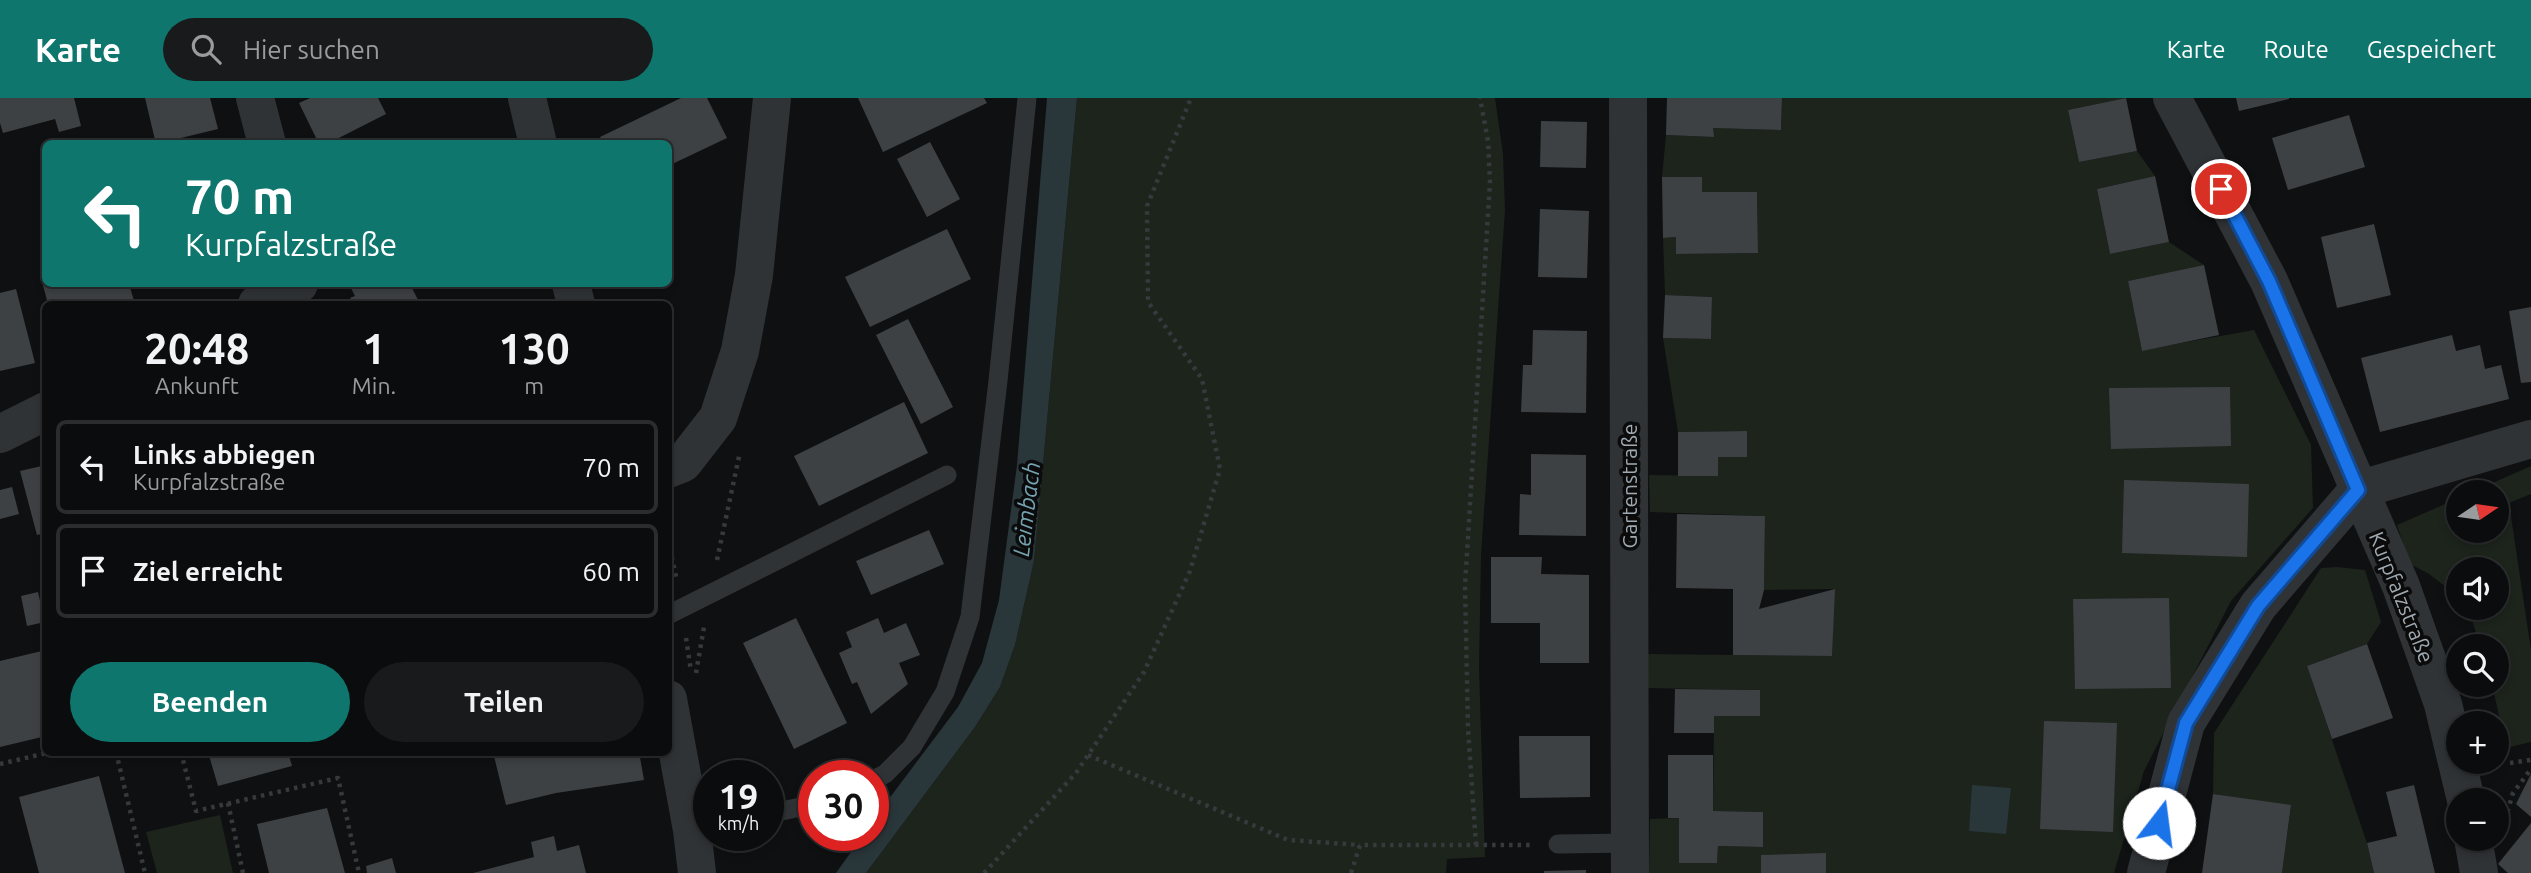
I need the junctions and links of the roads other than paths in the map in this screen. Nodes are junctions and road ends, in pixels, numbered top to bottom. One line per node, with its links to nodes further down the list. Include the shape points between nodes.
1 (255, 98): 7 (street)
2 (527, 98): 8 (street)
3 (772, 98): 14 (street, via 754,275 740,351 718,418 682,463)
4 (1027, 98): 19 (lane, via 970,617 945,692 912,747)
5 (1628, 98): 23 (street, Gartenstraße)
6 (2172, 98): 16 (street, Kurpfalzstraße, via 2269,281)
7 (266, 140)
8 (537, 140)
9 (293, 287): 10 (street)
10 (263, 301)
11 (42, 413): 12 (street)
12 (0, 433)
13 (2531, 439): 16 (street)
14 (672, 467)
15 (947, 475): 17 (lane)
16 (2358, 490): 20 (street, Kurpfalzstraße, via 2401,586 2443,704); 25 (street, via 2258,606 2186,723)
17 (672, 613)
18 (682, 687): 24 (street)
19 (889, 770)
20 (2463, 788)
21 (1558, 845): 23 (lane)
22 (2475, 851): 26 (street)
23 (1630, 858)
24 (697, 873)
25 (2146, 873)
26 (2479, 873)

